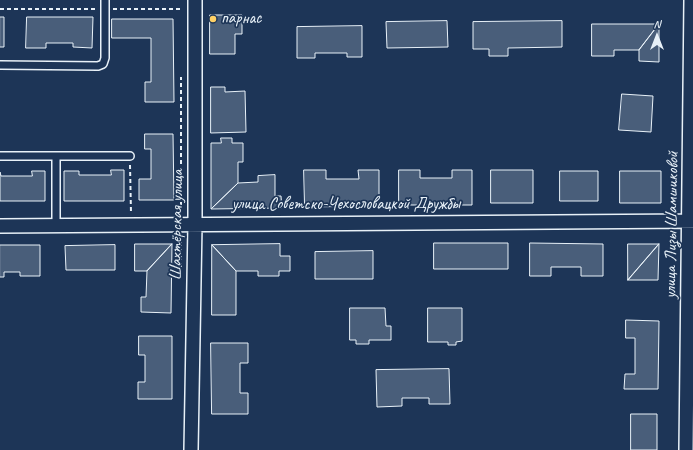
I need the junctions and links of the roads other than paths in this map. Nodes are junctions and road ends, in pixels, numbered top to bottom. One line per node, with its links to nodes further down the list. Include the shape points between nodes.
1 (105, 0): 4 (lane, via 103,64)
2 (195, 0): 9 (street, Шахтёрская улица)
3 (691, 0): 8 (street, улица Лизы Шамшиковой)
4 (0, 65)
5 (0, 156): 6 (lane)
6 (56, 156): 7 (lane); 11 (lane)
7 (130, 156)
8 (692, 221): 9 (street, улица Советско-Чехословацкой Дружбы); 13 (street, улица Лизы Шамшиковой)
9 (195, 224): 11 (street, улица Советско-Чехословацкой Дружбы); 12 (street, Шахтёрская улица)
10 (0, 226): 11 (street, улица Советско-Чехословацкой Дружбы)
11 (56, 226)
12 (191, 450)
13 (686, 450)

